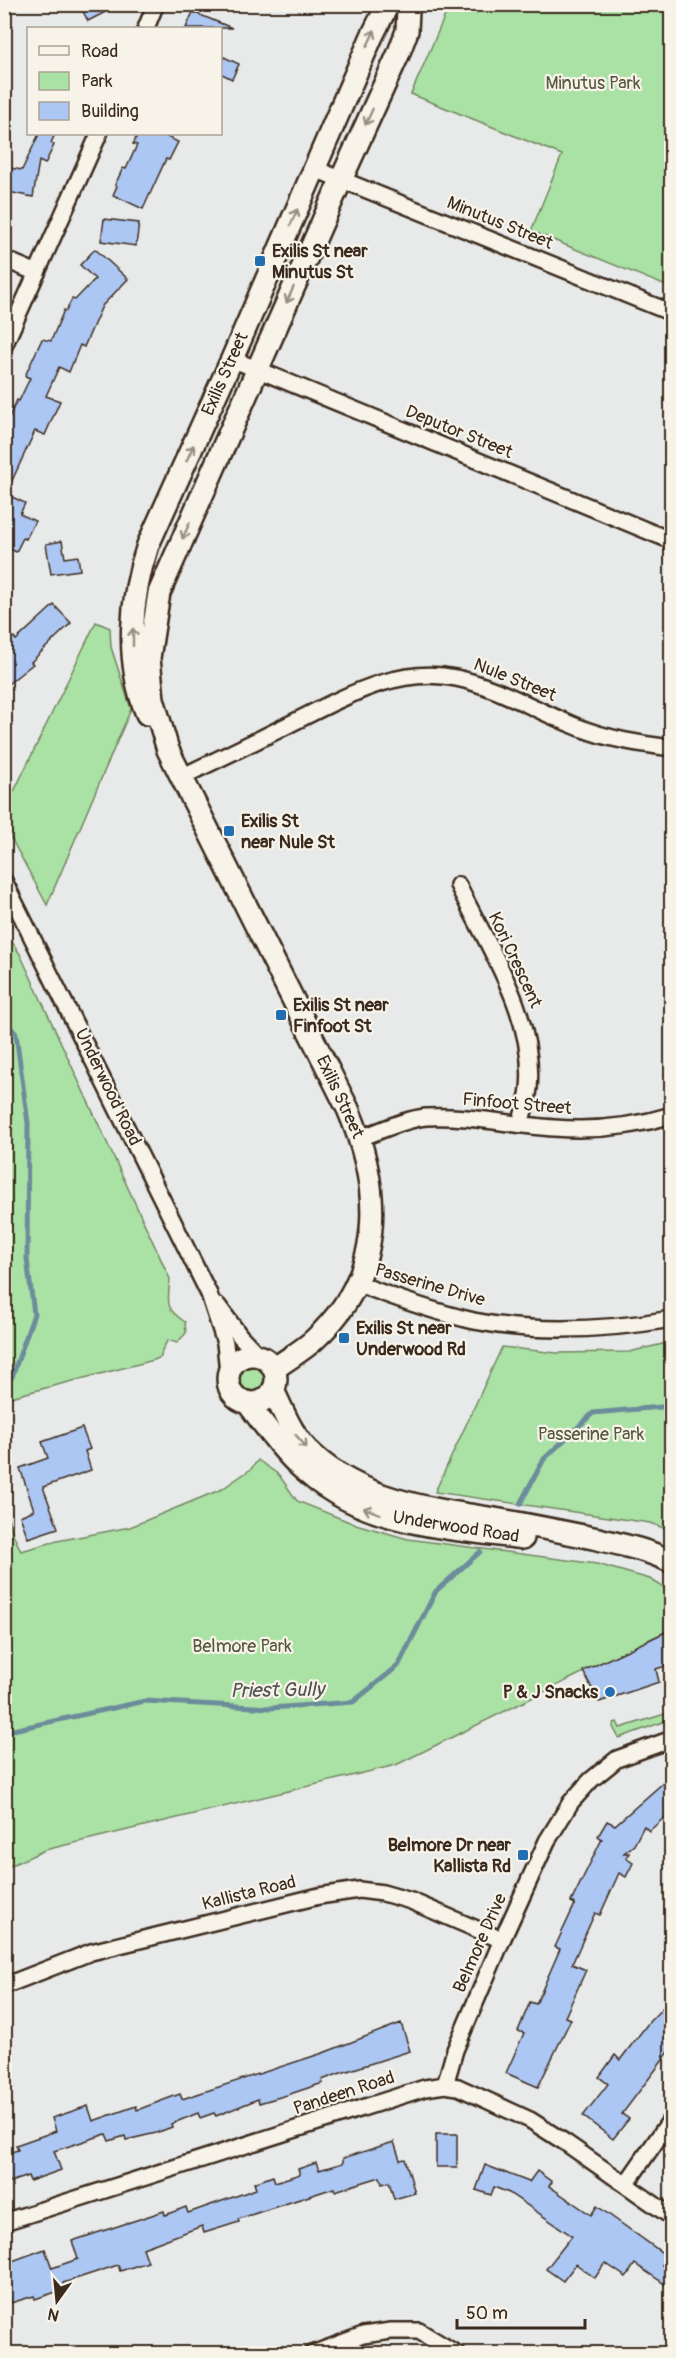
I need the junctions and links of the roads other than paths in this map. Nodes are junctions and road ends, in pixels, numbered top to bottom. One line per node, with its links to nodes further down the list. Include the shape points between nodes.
1 (388, 4): 6 (street, Exilis Street, one-way to 1)
2 (411, 4): 7 (street, Exilis Street, one-way to 7, via 398,55)
3 (155, 6): 4 (street)
4 (146, 27)
5 (99, 135): 9 (street)
6 (315, 169): 7 (street, Minutus Street); 12 (street, Exilis Street, one-way to 6)
7 (341, 180): 10 (street, Minutus Street); 13 (street, Exilis Street, one-way to 13)
8 (4, 259): 9 (street)
9 (37, 273): 11 (street)
10 (672, 313)
11 (4, 346)
12 (232, 359): 13 (street, Deputor Street); 16 (street, Exilis Street, one-way to 12, via 158,741 135,676 135,598 148,545)
13 (257, 370): 14 (street, Deputor Street); 16 (street, Exilis Street, one-way to 16, via 159,593 148,658 153,699)
14 (672, 541)
15 (672, 748): 17 (street, Nule Street, via 581,729 474,683 435,675 404,678 360,690)
16 (168, 750): 17 (street, Exilis Street)
17 (181, 777): 22 (street, Exilis Street)
18 (4, 881): 24 (street, Underwood Road)
19 (458, 885): 21 (street, Kori Crescent, via 519,1008 528,1045 529,1089)
20 (672, 1116): 21 (street, Finfoot Street, via 638,1125 588,1129)
21 (520, 1124): 22 (street, Finfoot Street, via 468,1117 423,1118)
22 (360, 1138): 23 (street, Exilis Street, via 370,1178 372,1220)
23 (356, 1283): 25 (street, Passerine Drive, via 412,1304 487,1322 553,1329 623,1327); 27 (street, Exilis Street, via 324,1329)
24 (209, 1294): 26 (street, Underwood Road, via 225,1343); 27 (street, Underwood Road)
25 (672, 1319)
26 (228, 1372): 27 (street, via 239,1358 247,1355); 28 (street, Underwood Road, via 231,1391)
27 (269, 1372): 28 (street, via 264,1399); 29 (street, Underwood Road, one-way to 29, via 293,1433 313,1455 348,1480 415,1506)
28 (247, 1402): 29 (street, Underwood Road, one-way to 28, via 416,1524 373,1512 339,1496 307,1473 281,1447)
29 (637, 1548): 30 (street, Underwood Road)
30 (672, 1562)
31 (672, 1739): 32 (street, Belmore Drive, via 617,1759 578,1795 547,1841)
32 (502, 1940): 33 (street, Kallista Road, via 411,1902 359,1890 319,1896 91,1952); 34 (street, Belmore Drive, via 455,2050)
33 (4, 1986)
34 (445, 2085): 36 (street, Pandeen Road, via 468,2091 530,2120); 38 (street, Pandeen Road, via 425,2088)
35 (672, 2118): 36 (street)
36 (626, 2184): 37 (street, Pandeen Road)
37 (672, 2217)
38 (4, 2222)
39 (312, 2354): 40 (street, via 363,2335 410,2331 419,2331)
40 (457, 2354)

